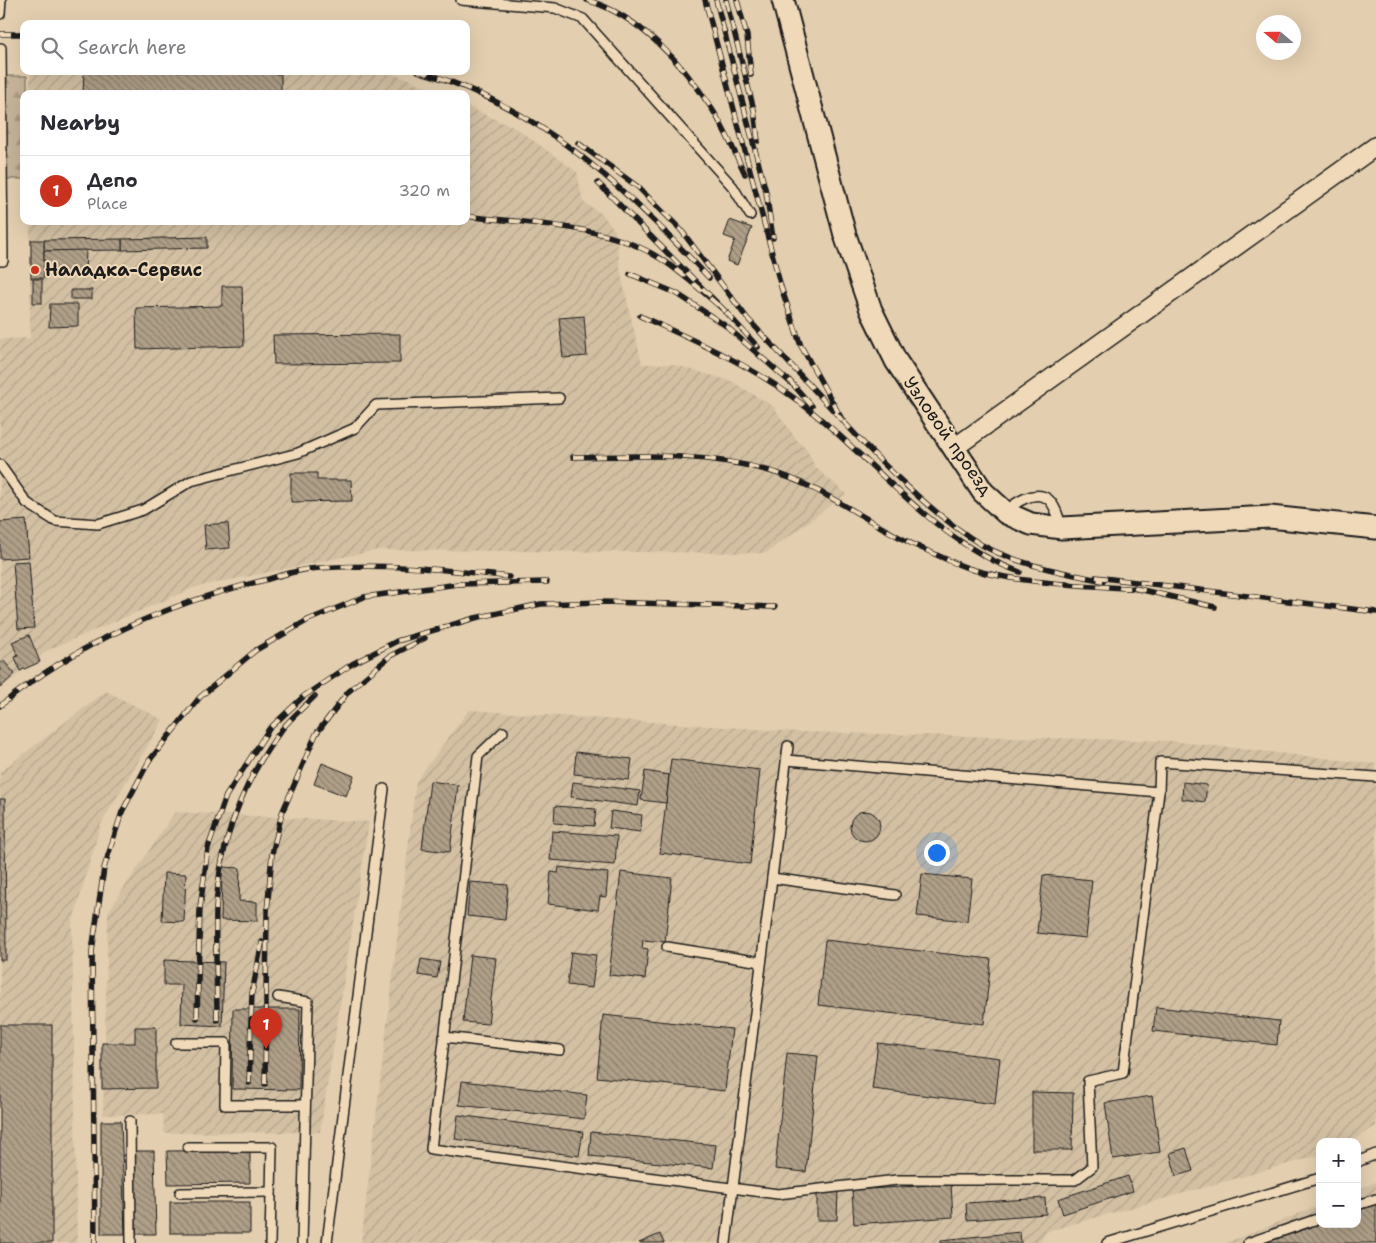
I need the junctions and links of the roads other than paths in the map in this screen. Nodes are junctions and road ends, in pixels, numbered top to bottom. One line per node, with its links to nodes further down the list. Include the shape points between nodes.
1 (1, 0): 4 (lane)
2 (461, 0): 7 (lane, via 555,8 583,20 733,187)
3 (783, 0): 10 (street, Узловой проезд, via 845,235 871,310 896,361)
4 (0, 14)
5 (0, 48): 8 (lane, via 3,261)
6 (1376, 146): 10 (street)
7 (750, 215)
8 (0, 261)
9 (559, 398): 11 (lane, via 376,405 355,428 298,453 190,481 144,510 98,524 55,521 28,503)
10 (954, 448): 12 (street, Узловой проезд, via 983,492)
11 (0, 465)
12 (1006, 513): 13 (street, Узловой проезд, via 1031,524); 13 (lane, via 1014,504 1040,497 1048,499)
13 (1062, 528): 14 (street, Узловой проезд, via 1270,517)
14 (1376, 528)
15 (503, 732): 26 (lane, via 478,756)
16 (788, 746): 17 (lane)
17 (787, 760): 20 (lane); 21 (lane)
18 (1376, 777): 20 (lane, via 1160,762)
19 (384, 789): 44 (lane)
20 (1159, 792): 35 (lane, via 1122,1073 1088,1081 1092,1167 1075,1180 897,1180 778,1194)
21 (772, 878): 22 (lane); 24 (lane)
22 (895, 895)
23 (667, 947): 24 (lane)
24 (762, 962): 35 (lane)
25 (278, 998): 29 (lane, via 308,1002)
26 (444, 1037): 28 (lane); 35 (lane, via 430,1149)
27 (176, 1043): 29 (lane, via 226,1043 225,1106)
28 (560, 1050)
29 (305, 1105): 43 (lane)
30 (130, 1121): 41 (lane)
31 (188, 1147): 36 (lane, via 272,1147)
32 (1376, 1154): 33 (lane)
33 (1361, 1160)
34 (1316, 1179): 46 (lane)
35 (733, 1188): 45 (lane)
36 (271, 1192): 37 (lane); 42 (lane)
37 (180, 1193)
38 (1376, 1198): 39 (lane)
39 (1361, 1204)
40 (1316, 1219): 47 (lane)
41 (131, 1243)
42 (270, 1243)
43 (302, 1243)
44 (327, 1243)
45 (726, 1243)
46 (1107, 1243)
47 (1248, 1243)

